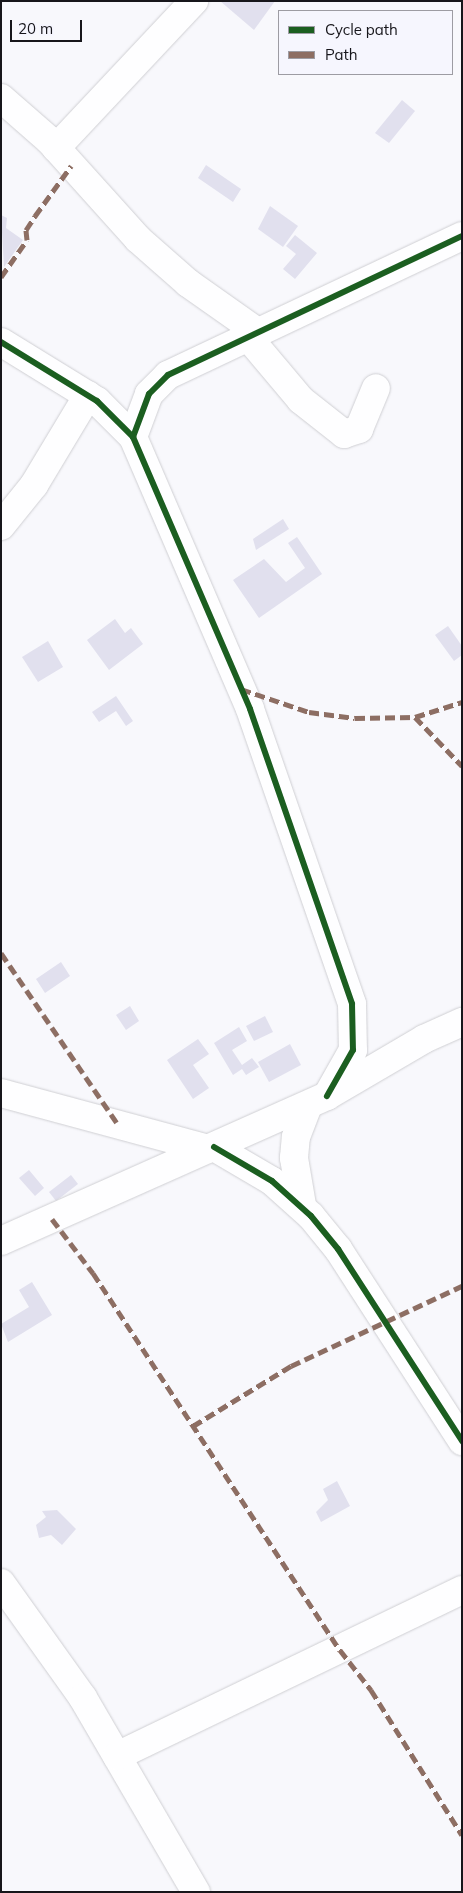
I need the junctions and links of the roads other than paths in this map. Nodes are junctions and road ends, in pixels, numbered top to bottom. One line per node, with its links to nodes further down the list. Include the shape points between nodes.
1 (194, 1): 3 (street)
2 (1, 98): 3 (street)
3 (56, 148): 5 (street, via 138,239)
4 (462, 236): 5 (street)
5 (254, 335): 7 (street, via 301,400 344,434 364,423); 9 (street, via 168,376 150,394)
6 (1, 342): 8 (street)
7 (376, 388)
8 (88, 395): 9 (street); 10 (street, via 34,485)
9 (133, 437): 13 (street, via 250,709 352,1004 353,1050)
10 (1, 526)
11 (462, 1022): 13 (street, via 424,1039)
12 (1, 1093): 14 (street)
13 (318, 1101): 14 (street); 15 (street, via 294,1158)
14 (211, 1148): 15 (street, via 272,1181); 16 (street)
15 (302, 1206): 17 (street, via 338,1249)
16 (1, 1241)
17 (462, 1441)
18 (1, 1583): 20 (street, via 83,1698)
19 (462, 1590): 20 (street)
20 (117, 1756): 21 (street)
21 (196, 1892)

